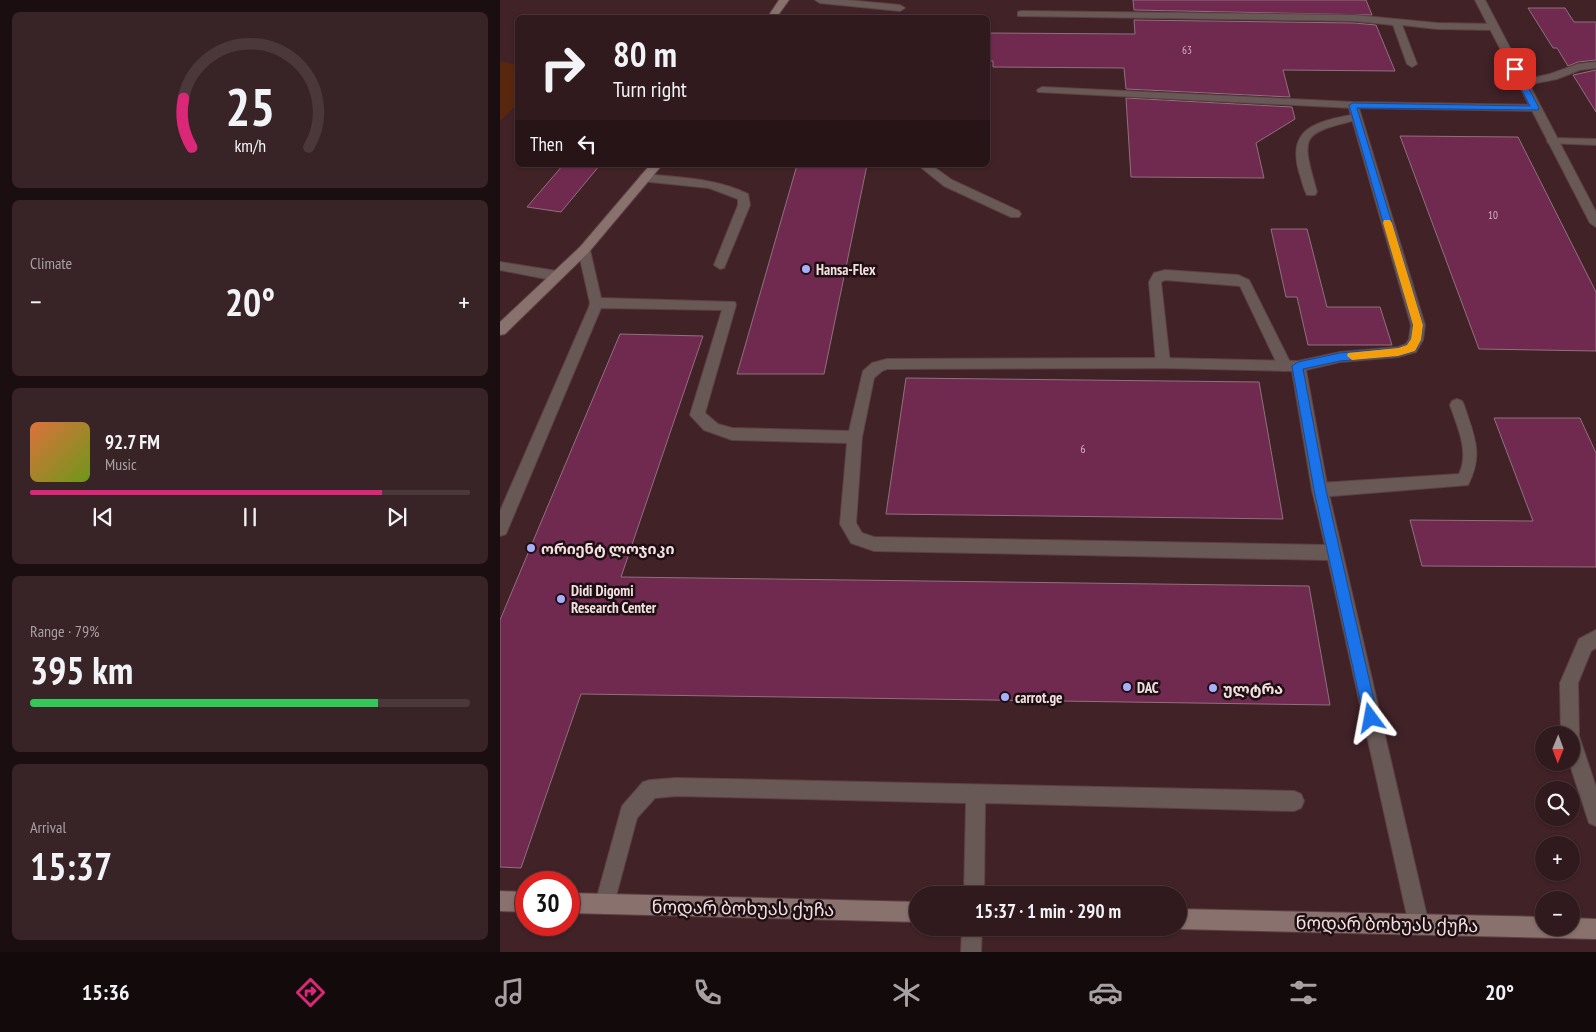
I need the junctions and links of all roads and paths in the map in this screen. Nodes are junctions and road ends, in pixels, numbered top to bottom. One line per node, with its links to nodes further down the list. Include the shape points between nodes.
1 (784, 0): 6 (street)
2 (820, 0): 4 (street)
3 (1480, 0): 8 (street)
4 (900, 8)
5 (1021, 14): 7 (street, via 1100,11)
6 (773, 15)
7 (1396, 21): 8 (street); 9 (street)
8 (1493, 27): 11 (street)
9 (1412, 64)
10 (1596, 65): 11 (street, via 1578,66 1554,77)
11 (1522, 83): 13 (street)
12 (1042, 90): 14 (street)
13 (1535, 108): 14 (street); 15 (street)
14 (1354, 111): 20 (street, via 1326,122 1306,135 1300,152); 30 (street, via 1418,325 1416,340 1411,348 1398,352 1340,357)
15 (1552, 141): 16 (street); 22 (street)
16 (1596, 142)
17 (654, 167): 19 (street)
18 (927, 167): 21 (street, via 948,183)
19 (645, 178): 23 (street); 24 (street, via 718,186 744,197 744,205)
20 (1311, 192)
21 (1014, 214)
22 (1596, 223)
23 (584, 250): 26 (street); 27 (street)
24 (720, 265)
25 (500, 266): 26 (street)
26 (557, 276): 28 (street)
27 (596, 303): 32 (street, via 730,305 697,415 706,425 718,432 732,434); 34 (street)
28 (500, 330)
29 (1163, 363): 30 (street); 30 (street, via 1155,282 1158,276 1165,275 1245,282); 32 (street, via 887,364 868,375)
30 (1291, 366): 33 (street)
31 (1457, 406): 33 (street, via 1470,445 1470,470 1463,480)
32 (855, 436): 35 (street, via 848,524 857,538 874,544)
33 (1320, 490): 35 (street)
34 (500, 529)
35 (1334, 552): 49 (street)
36 (1596, 638): 37 (street, via 1585,645 1569,683)
37 (1570, 726)
38 (1580, 767): 41 (street)
39 (976, 794): 40 (street); 42 (street); 46 (street, via 650,789 629,813)
40 (1294, 802)
41 (1596, 816)
42 (974, 886)
43 (500, 902): 44 (street)
44 (515, 902)
45 (580, 903): 46 (street, ნოდარ ბოხუას ქუჩა)
46 (605, 904): 47 (street, ნოდარ ბოხუას ქუჩა)
47 (909, 912)
48 (1187, 919): 49 (street, ნოდარ ბოხუას ქუჩა)
49 (1419, 925): 50 (street, ნოდარ ბოხუას ქუჩა)
50 (1596, 929)
51 (972, 936): 52 (street)
52 (971, 952)

